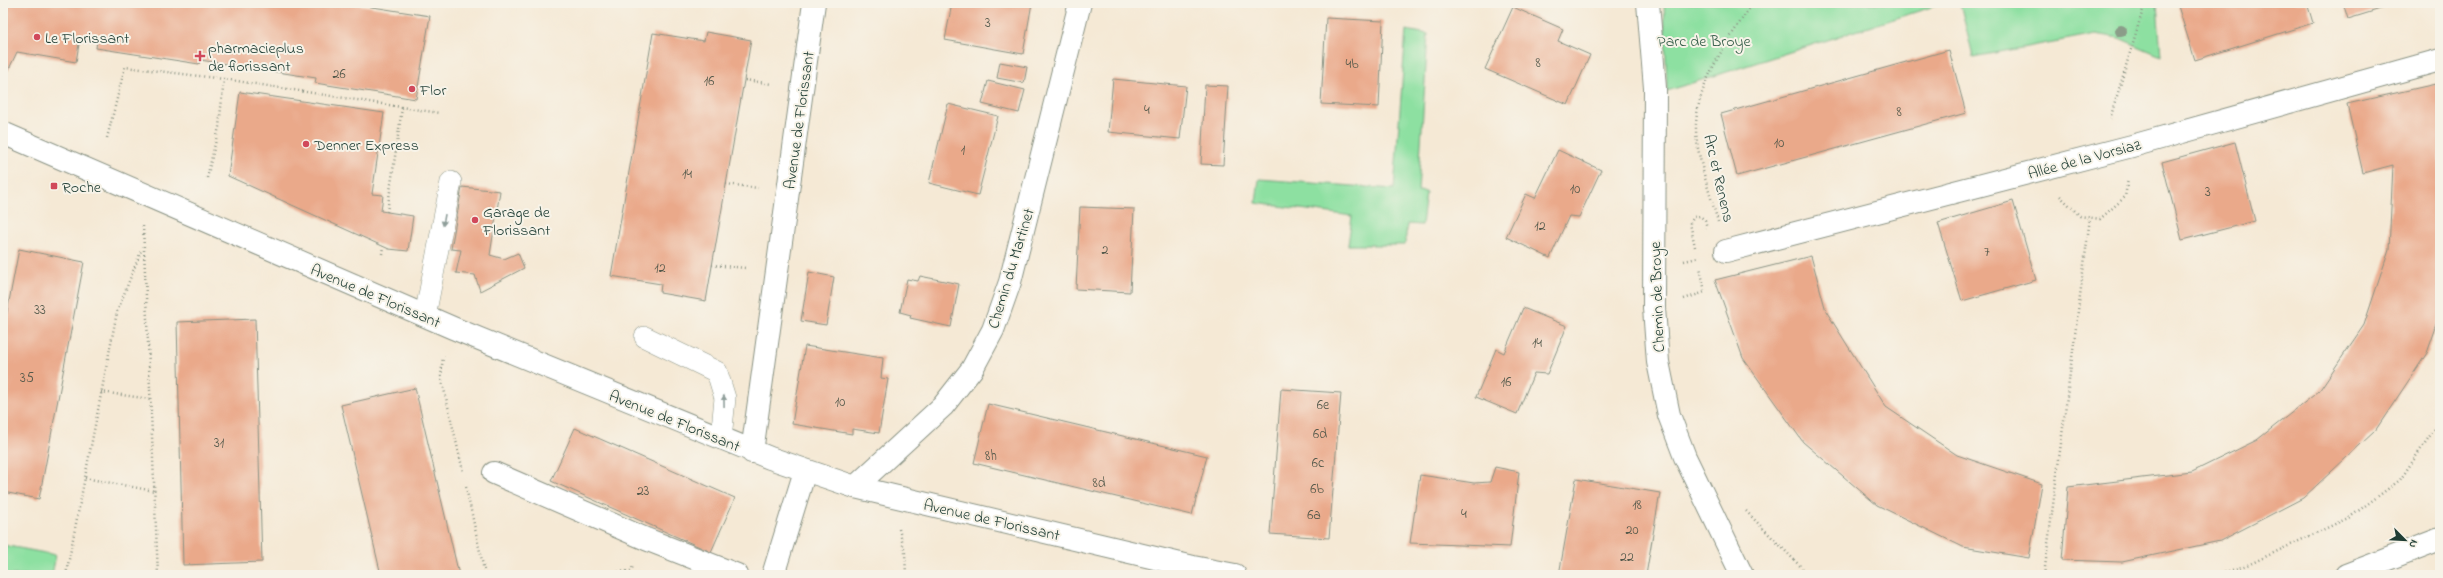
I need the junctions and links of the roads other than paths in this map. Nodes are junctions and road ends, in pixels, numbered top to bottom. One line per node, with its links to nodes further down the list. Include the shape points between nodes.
1 (814, 3): 11 (street, Avenue de Florissant)
2 (1080, 3): 14 (street, Chemin du Martinet, via 1010,282 994,330 972,369 943,406)
3 (1648, 3): 19 (street, Chemin de Broye, via 1655,88 1654,308 1658,362 1669,415 1685,457)
4 (2440, 60): 7 (street, Allée de la Vorsiaz, via 2132,146)
5 (3, 133): 8 (street, Avenue de Florissant)
6 (451, 182): 8 (lane, one-way to 8)
7 (1726, 251)
8 (425, 316): 10 (street, Avenue de Florissant)
9 (645, 337): 10 (lane, one-way to 9, via 725,398 717,372)
10 (721, 439): 11 (street, Avenue de Florissant)
11 (752, 452): 12 (street, Avenue de Florissant)
12 (805, 471): 14 (street, Avenue de Florissant); 17 (street)
13 (494, 472): 16 (street, via 646,539)
14 (855, 487): 18 (street, Avenue de Florissant)
15 (2440, 540): 20 (street)
16 (737, 575)
17 (773, 575)
18 (1235, 575)
19 (1742, 575)
20 (2346, 575)

